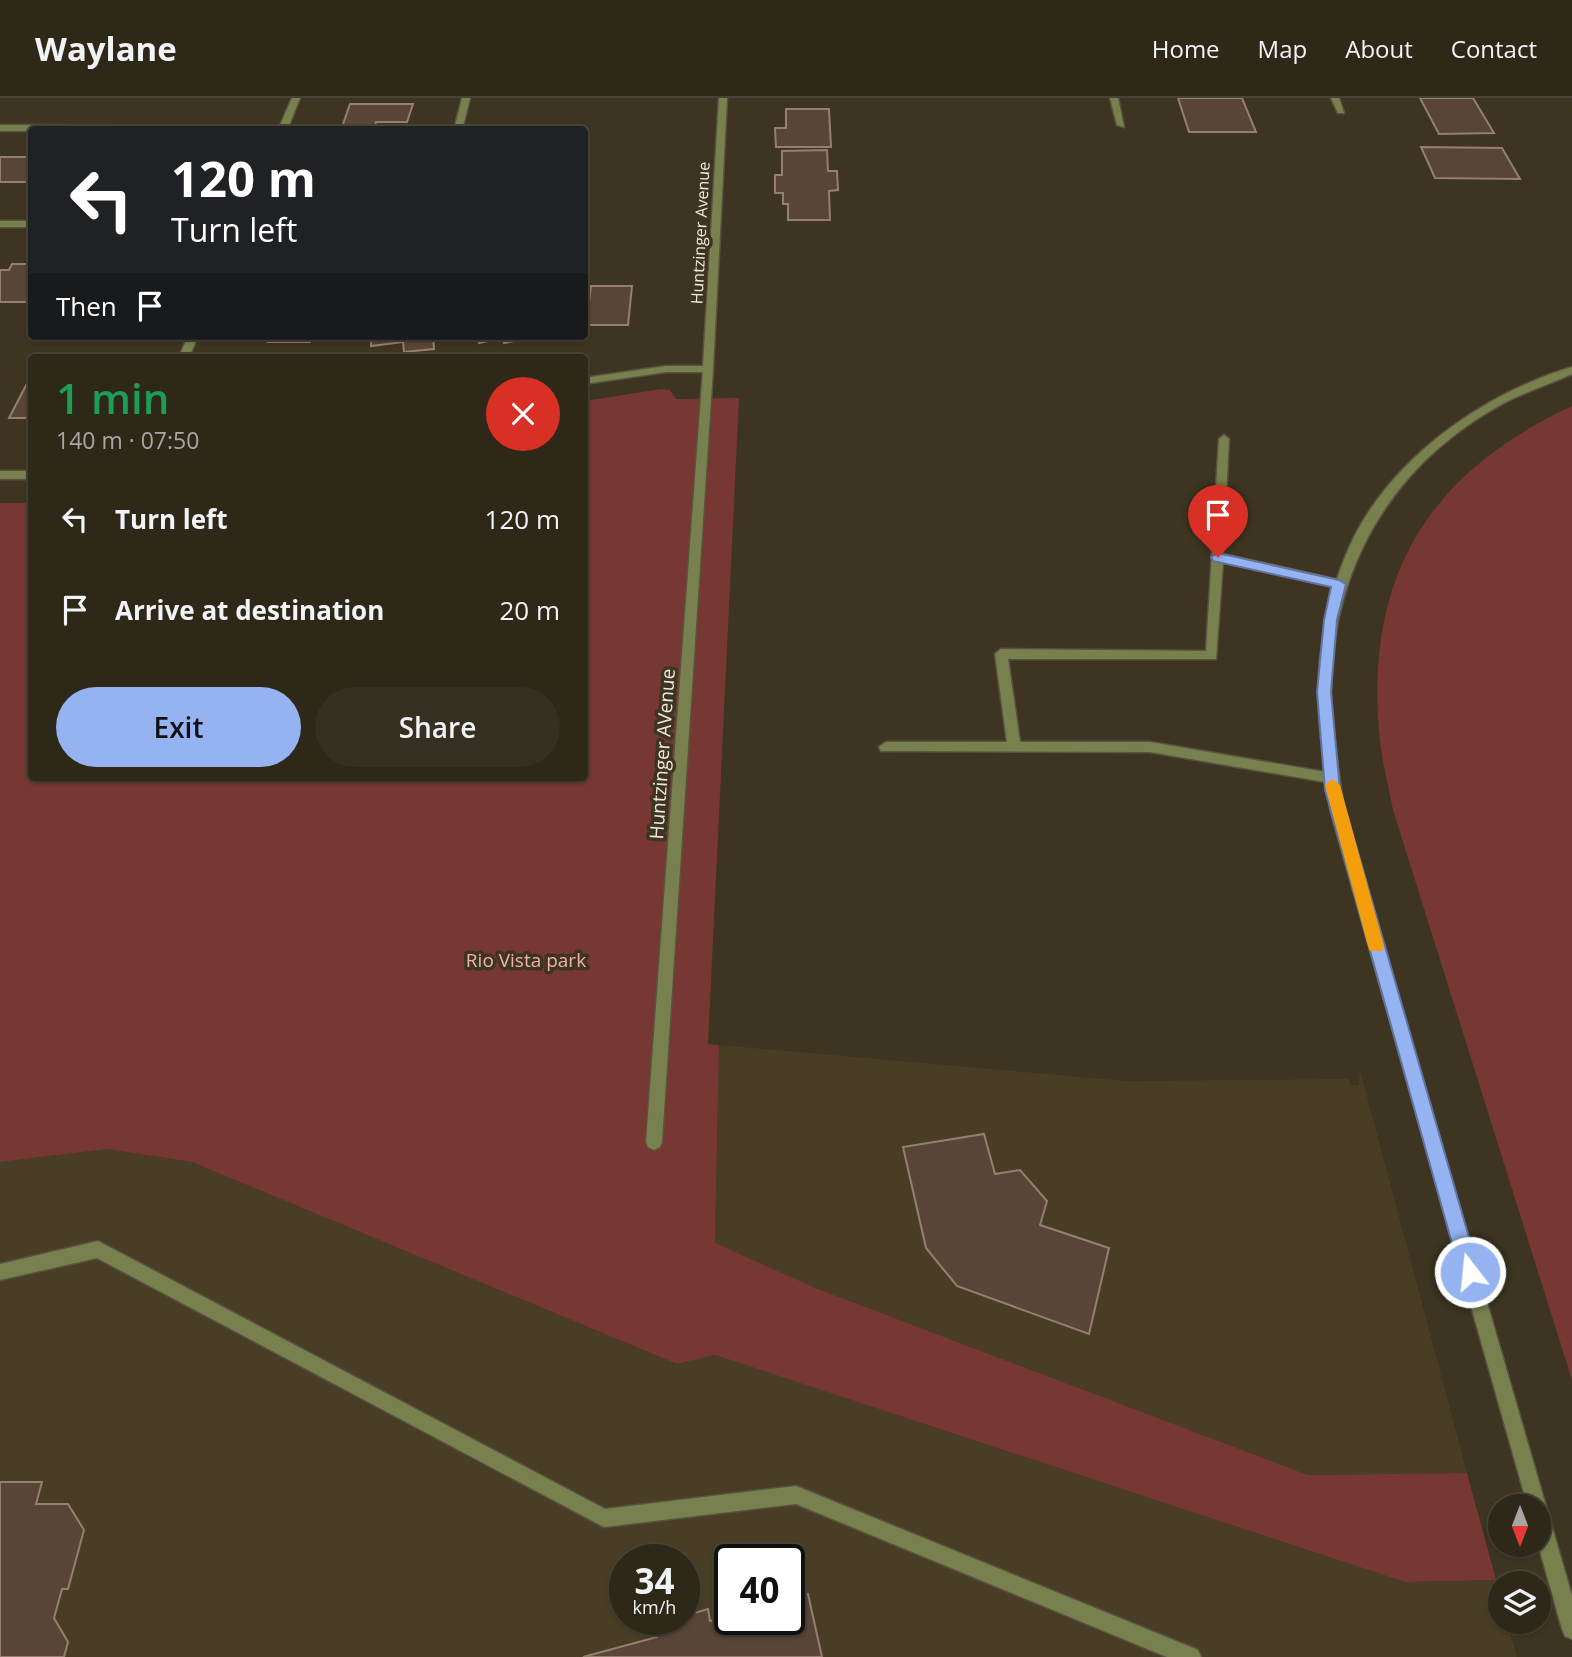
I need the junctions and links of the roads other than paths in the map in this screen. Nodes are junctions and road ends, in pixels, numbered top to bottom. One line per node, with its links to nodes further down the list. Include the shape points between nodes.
1 (296, 98): 8 (street)
2 (466, 98): 9 (street)
3 (723, 98): 14 (street, Huntzinger Avenue)
4 (1114, 98): 7 (street)
5 (1335, 98): 6 (street)
6 (1341, 111)
7 (1121, 125)
8 (283, 126)
9 (459, 126)
10 (0, 128): 11 (street)
11 (28, 128)
12 (0, 224): 13 (street)
13 (28, 224)
14 (708, 369): 16 (street, via 666,369); 25 (street, Huntzinger AVenue)
15 (1572, 370): 21 (street, via 1478,412 1413,461 1378,505)
16 (588, 380)
17 (1224, 439): 20 (street)
18 (0, 475): 19 (street)
19 (28, 475)
20 (1218, 557): 21 (street); 22 (street, via 1212,656 1002,654)
21 (1339, 584): 24 (street, via 1324,692)
22 (1014, 746): 23 (street); 24 (street, via 1150,747)
23 (886, 747)
24 (1331, 778): 27 (street)
25 (654, 1142)
26 (0, 1272): 30 (street, via 98,1249 604,1518 796,1496)
27 (1534, 1494)
28 (1551, 1555): 29 (street)
29 (1572, 1629)
30 (1191, 1657)

